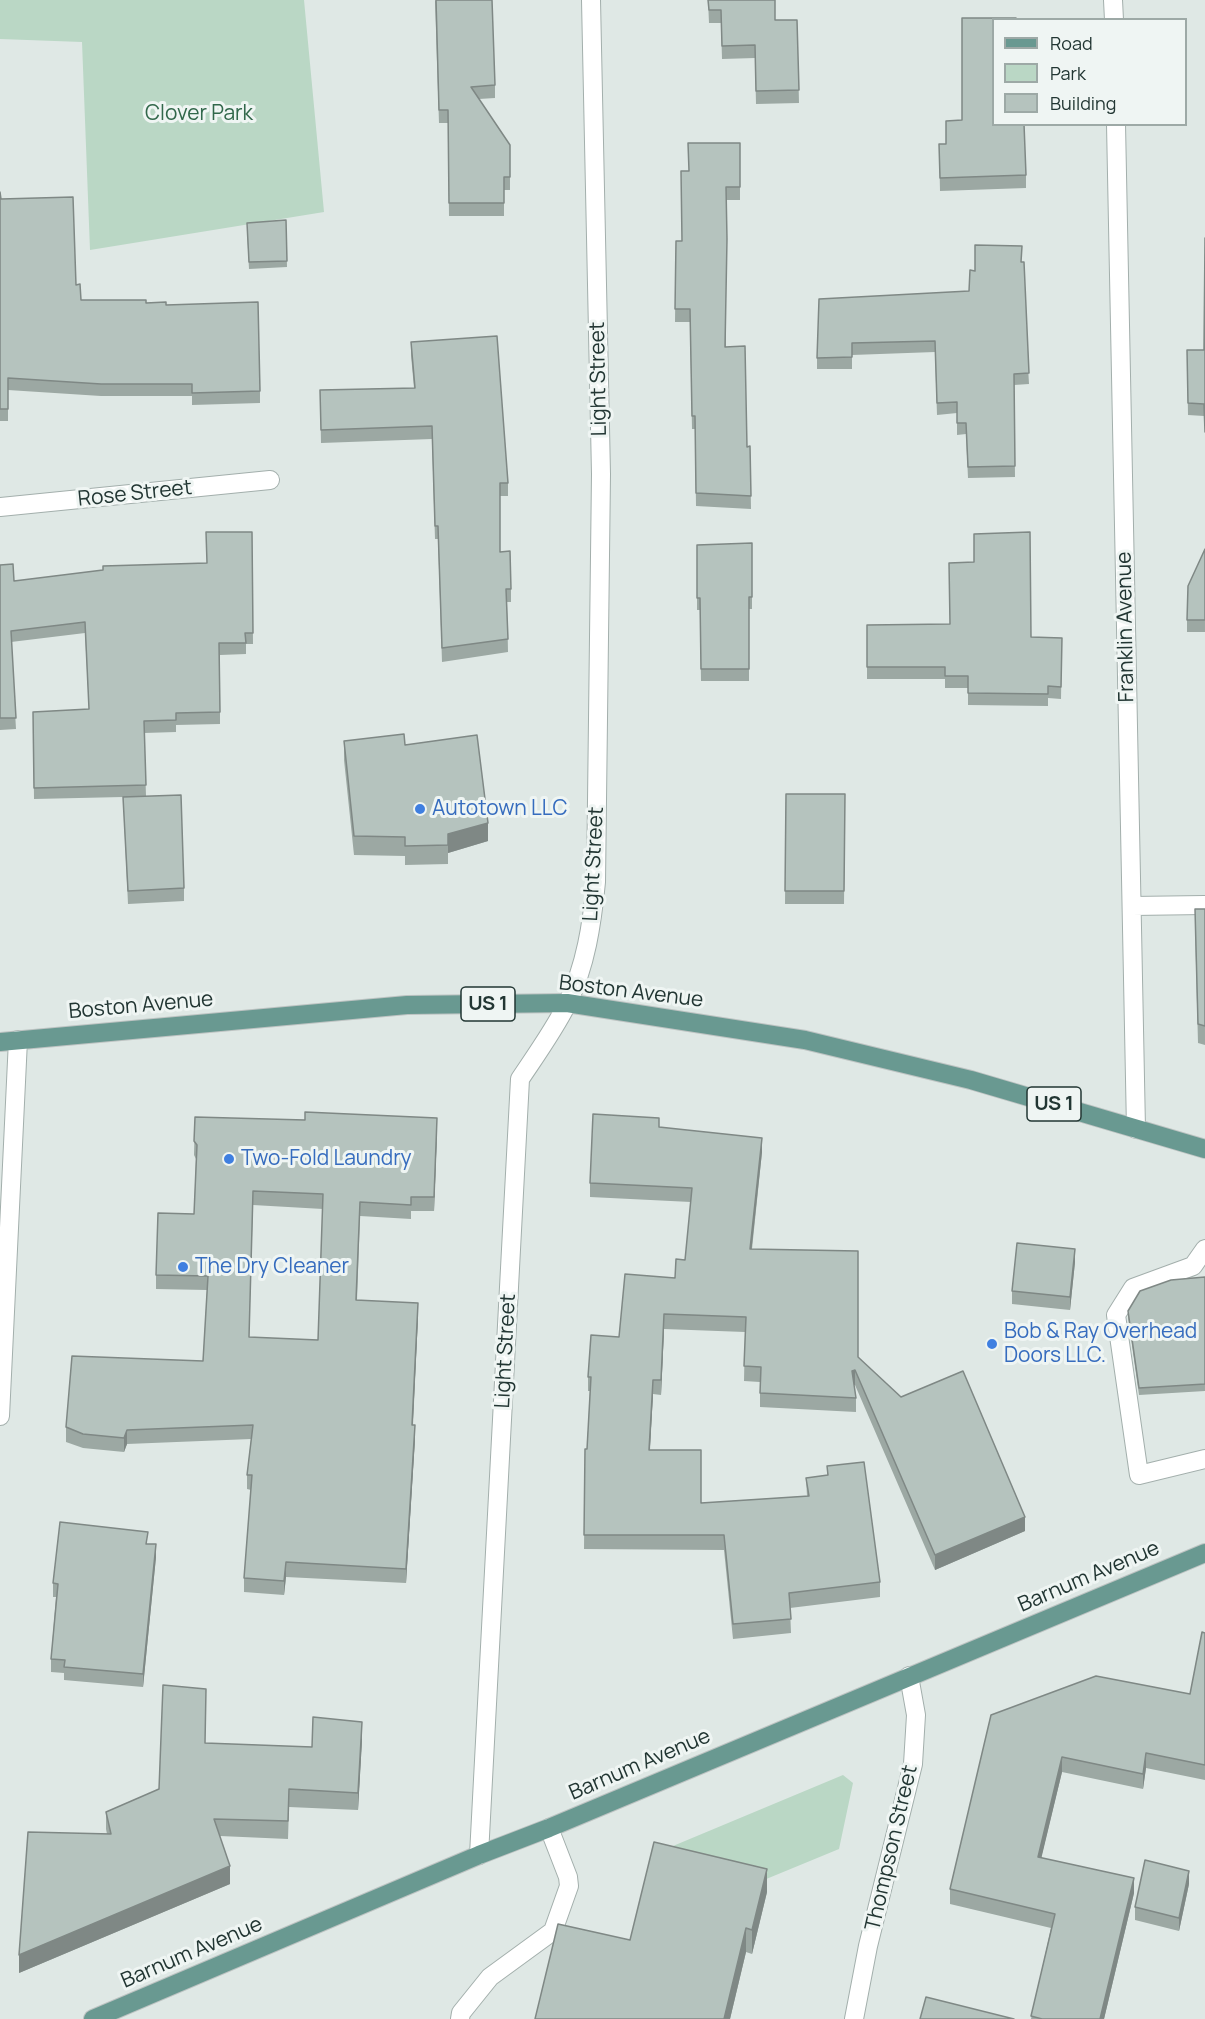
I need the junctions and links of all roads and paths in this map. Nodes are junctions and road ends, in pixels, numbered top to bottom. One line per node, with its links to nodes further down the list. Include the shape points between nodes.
1 (591, 0): 9 (street, Light Street, via 601,474 596,882 585,954)
2 (1113, 0): 3 (street)
3 (1114, 18)
4 (1116, 126): 8 (street, Franklin Avenue)
5 (270, 480): 6 (street, Rose Street)
6 (0, 507)
7 (1205, 905): 8 (street)
8 (1132, 906): 11 (street, Franklin Avenue)
9 (567, 1003): 10 (main road, Boston Avenue / US 1, via 407,1005); 11 (main road, Boston Avenue / US 1, via 805,1040 971,1080); 20 (street, Light Street, via 520,1079)
10 (9, 1041): 15 (street)
11 (1136, 1129): 12 (main road, Boston Avenue / US 1)
12 (1205, 1149)
13 (1205, 1249): 14 (street)
14 (1199, 1268): 16 (street, via 1133,1288 1116,1315 1139,1475)
15 (0, 1416)
16 (1205, 1459)
17 (1205, 1553): 18 (main road, Barnum Avenue)
18 (909, 1676): 19 (main road, Barnum Avenue); 23 (street, Thompson Street, via 916,1715 913,1764)
19 (549, 1828): 20 (main road, Barnum Avenue); 22 (street, via 569,1886 553,1931 490,1977)
20 (479, 1855): 21 (main road, Barnum Avenue)
21 (93, 2019)
22 (460, 2019)
23 (854, 2019)

